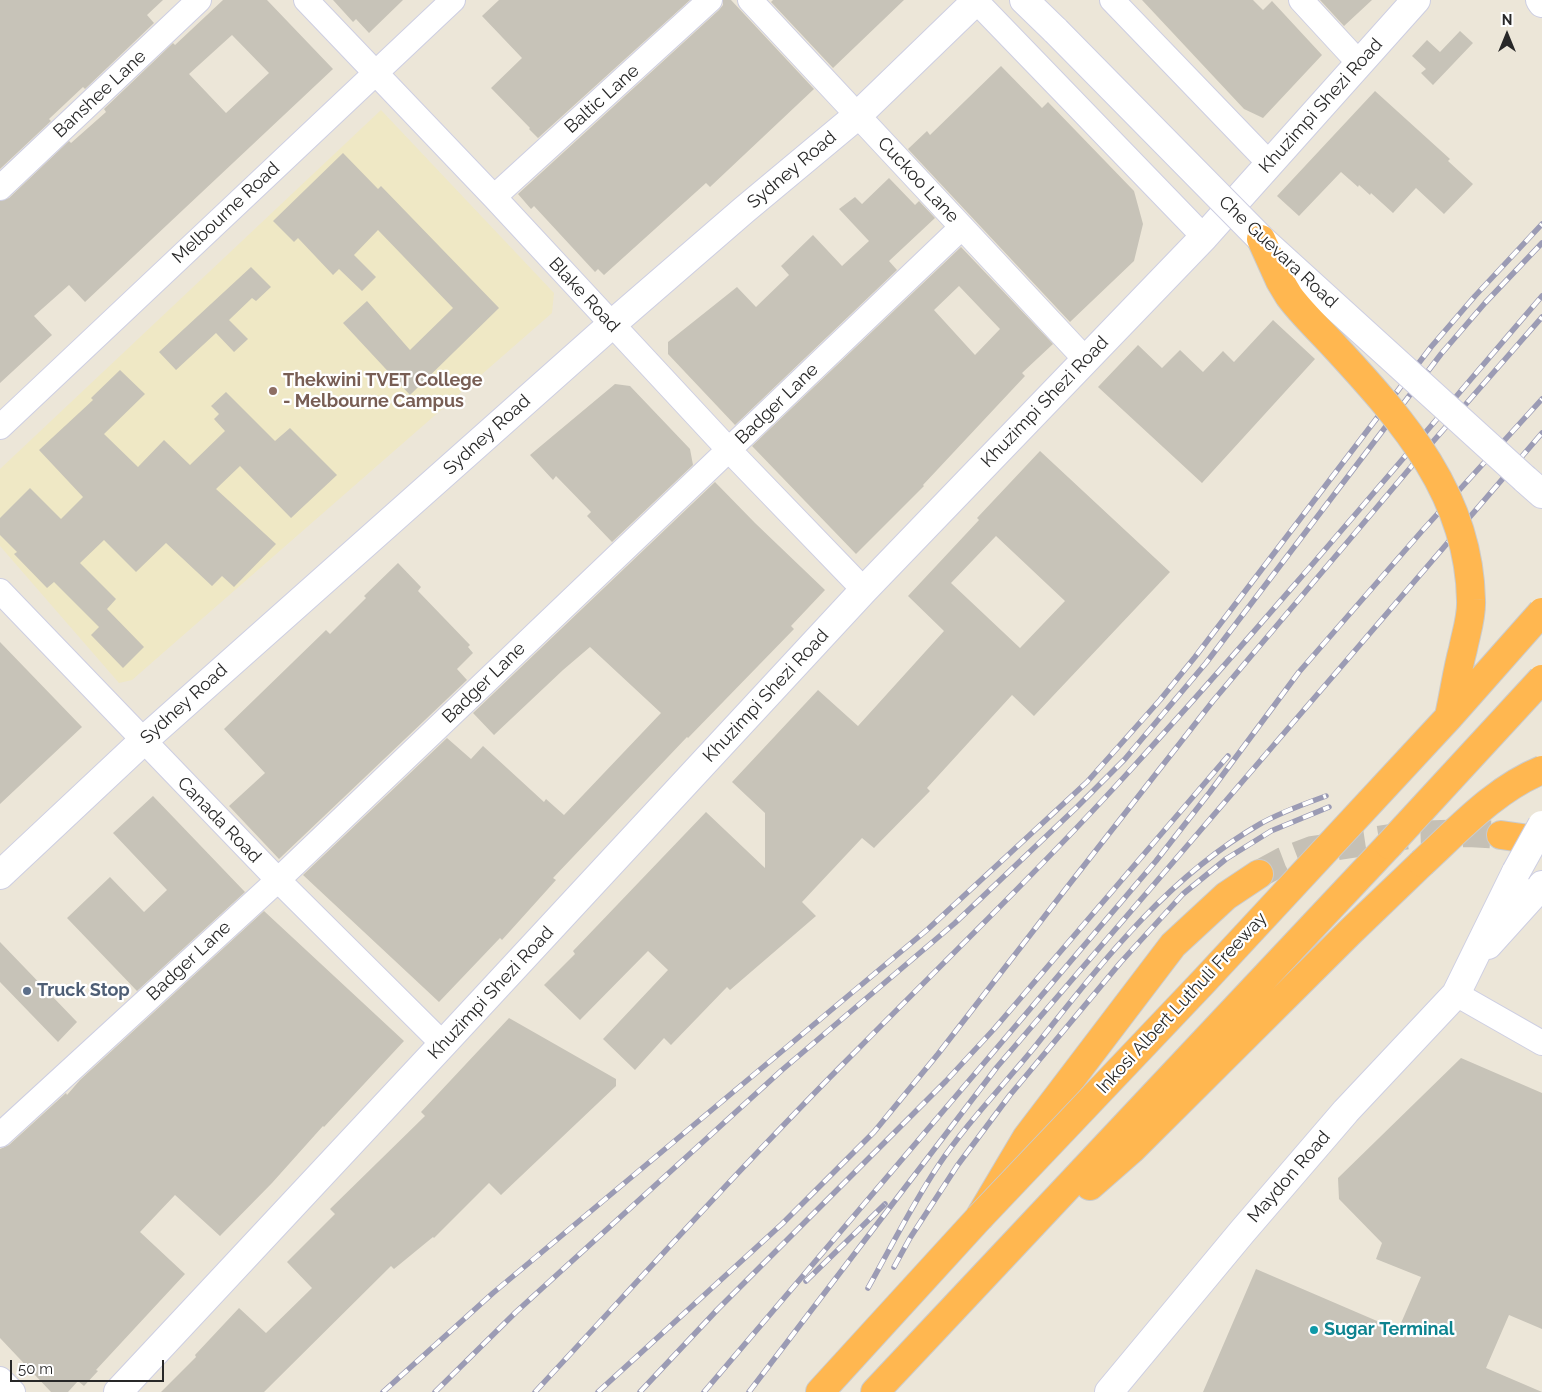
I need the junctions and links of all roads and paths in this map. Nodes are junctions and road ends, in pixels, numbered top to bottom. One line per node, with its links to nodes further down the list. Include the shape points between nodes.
1 (199, 0): 17 (street, Banshee Lane)
2 (306, 0): 14 (street, Blake Road)
3 (453, 0): 14 (street, Melbourne Road)
4 (710, 0): 18 (street, Baltic Lane)
5 (750, 0): 15 (street, Cuckoo Lane)
6 (1024, 0): 21 (street, Che Guevara Road, bridge)
7 (1112, 0): 16 (street)
8 (1300, 0): 13 (street)
9 (1540, 0): 12 (street)
10 (977, 1): 15 (street, Sydney Road); 20 (street)
11 (1413, 2): 13 (street, Khuzimpi Shezi Road)
12 (1542, 3)
13 (1360, 64): 16 (street, Khuzimpi Shezi Road)
14 (375, 74): 18 (street, Blake Road); 24 (street, Melbourne Road)
15 (858, 115): 19 (street, Cuckoo Lane); 22 (street, Sydney Road)
16 (1270, 163): 20 (street, Khuzimpi Shezi Road)
17 (0, 188)
18 (494, 197): 22 (street, Blake Road)
19 (962, 227): 23 (street, Cuckoo Lane); 25 (street, Badger Lane)
20 (1204, 237): 23 (street, Khuzimpi Shezi Road)
21 (1260, 239): 26 (street, Che Guevara Road, bridge); 31 (highway, bridge, via 1288,296 1403,425 1419,446 1447,497 1466,552 1471,601)
22 (611, 325): 25 (street, Blake Road); 32 (street, Sydney Road)
23 (1086, 360): 27 (street, Khuzimpi Shezi Road)
24 (0, 427)
25 (729, 450): 27 (street, Blake Road); 39 (street, Badger Lane)
26 (1533, 486)
27 (864, 590): 44 (street, Khuzimpi Shezi Road)
28 (0, 591): 32 (street, Canada Road)
29 (1542, 612): 31 (highway, Inkosi Albert Luthuli Freeway, bridge)
30 (1542, 679): 47 (highway, bridge)
31 (1449, 717): 46 (highway, Inkosi Albert Luthuli Freeway, bridge)
32 (143, 741): 38 (street, Sydney Road); 39 (street, Canada Road)
33 (1542, 770): 47 (highway, bridge, via 1501,793 1463,825 1350,932 1131,1150)
34 (1542, 825): 41 (street, Maydon Road, bridge)
35 (1501, 835): 36 (highway)
36 (1542, 841)
37 (1259, 874): 46 (highway, via 1226,896 1172,945 1027,1137)
38 (0, 875)
39 (278, 880): 44 (street, Canada Road); 45 (street, Badger Lane)
40 (1542, 885): 41 (street, Maydon Road)
41 (1470, 965): 42 (street, Maydon Road)
42 (1456, 994): 43 (street); 53 (street, Maydon Road, via 1346,1112)
43 (1542, 1043)
44 (443, 1044): 50 (street, Khuzimpi Shezi Road)
45 (0, 1135)
46 (979, 1218): 51 (highway, Inkosi Albert Luthuli Freeway)
47 (959, 1303): 52 (highway)
48 (0, 1379): 49 (street)
49 (13, 1392)
50 (118, 1392)
51 (820, 1392)
52 (875, 1392)
53 (1109, 1392)

